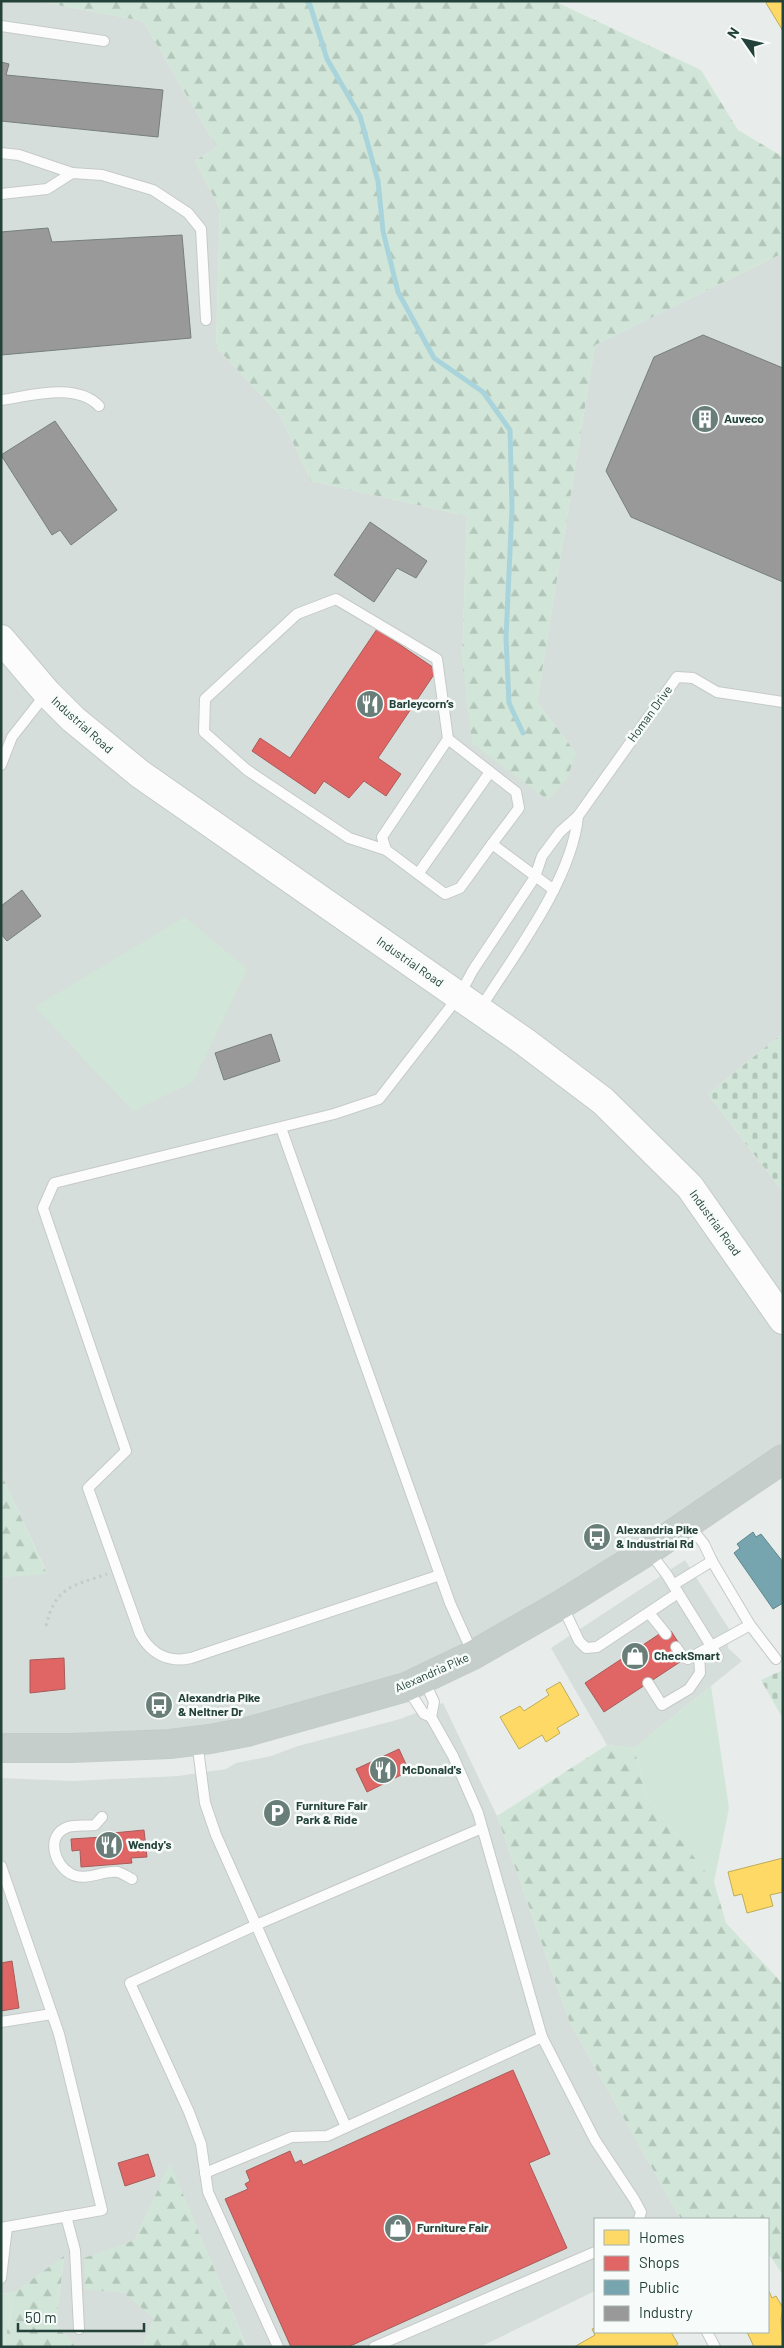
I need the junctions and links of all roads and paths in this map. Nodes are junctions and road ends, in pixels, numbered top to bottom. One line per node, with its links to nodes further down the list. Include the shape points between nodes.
1 (1, 26): 2 (lane)
2 (104, 42)
3 (1, 153): 4 (lane, via 19,155)
4 (72, 173): 5 (lane, via 47,189); 6 (lane, via 102,175 153,190 188,212 201,228)
5 (1, 194)
6 (206, 320)
7 (1, 400): 8 (lane, via 63,392 84,396)
8 (98, 406)
9 (1, 639): 10 (main road, Industrial Road)
10 (47, 693): 13 (lane, via 12,737); 21 (main road, Industrial Road, via 94,738 140,774)
11 (783, 702): 15 (lane, Homan Drive, via 717,692 693,678 677,677)
12 (448, 739): 14 (lane); 17 (lane, via 382,837); 17 (lane, via 437,659 336,599 297,614 205,699 204,732 247,770 350,838)
13 (1, 765)
14 (490, 772): 16 (lane, via 516,792 519,808); 18 (lane)
15 (578, 816): 19 (lane, Homan Drive, via 560,832 542,856); 20 (lane, Homan Drive, via 577,835)
16 (492, 844): 18 (lane, via 460,888 445,894); 19 (lane)
17 (386, 850): 18 (lane)
18 (418, 874)
19 (536, 876): 20 (lane); 21 (lane, Homan Drive, via 473,970)
20 (554, 890): 21 (lane, Homan Drive, via 548,903)
21 (469, 1003): 22 (lane, via 379,1099); 23 (main road, Industrial Road, via 603,1101 671,1166 709,1212)
22 (281, 1128): 28 (lane, via 54,1184 43,1208 126,1452 88,1488); 29 (lane)
23 (783, 1320)
24 (783, 1458): 25 (highway, Alexandria Pike)
25 (688, 1524): 26 (highway, Alexandria Pike); 27 (lane)
26 (649, 1550): 30 (lane); 31 (highway, Alexandria Pike)
27 (712, 1560): 30 (lane); 33 (lane)
28 (118, 1570): 29 (lane, via 144,1641 160,1655 178,1661); 34 (path, via 64,1590 52,1604)
29 (440, 1575): 39 (lane)
30 (676, 1589): 32 (lane); 36 (lane)
31 (562, 1604): 32 (lane, via 578,1641 586,1648 597,1647); 39 (highway, Alexandria Pike)
32 (649, 1613): 35 (lane)
33 (750, 1625): 36 (lane); 41 (lane)
34 (46, 1626)
35 (666, 1634)
36 (711, 1646): 38 (lane); 40 (lane)
37 (676, 1647): 38 (lane, via 688,1659)
38 (699, 1653): 43 (lane, via 700,1673 688,1689 662,1705)
39 (473, 1655): 42 (highway, Alexandria Pike)
40 (718, 1657)
41 (776, 1659)
42 (415, 1683): 44 (lane, via 424,1714); 44 (lane, via 434,1702); 46 (highway, Alexandria Pike, via 247,1732)
43 (648, 1683)
44 (431, 1717): 49 (lane, via 471,1795)
45 (1, 1734): 47 (lane)
46 (197, 1741): 47 (highway, Alexandria Pike); 52 (lane, via 205,1803)
47 (2, 1748)
48 (102, 1817): 51 (lane, via 95,1825 68,1827 58,1834 55,1856 60,1866 72,1875 117,1872)
49 (482, 1828): 52 (lane); 55 (lane)
50 (1, 1866): 53 (lane)
51 (132, 1879)
52 (256, 1925): 56 (lane); 57 (lane, via 130,1984 189,2112 201,2144)
53 (52, 2014): 54 (lane); 58 (lane, via 102,2210)
54 (1, 2022)
55 (542, 2037): 56 (lane); 59 (lane, via 595,2140 641,2212)
56 (346, 2127): 57 (lane, via 327,2136 292,2137)
57 (205, 2173): 65 (lane, via 208,2192)
58 (66, 2216): 60 (lane); 63 (lane, via 75,2250)
59 (639, 2218)
60 (4, 2228): 62 (lane)
61 (594, 2252): 66 (lane)
62 (1, 2278)
63 (79, 2329)
64 (708, 2333): 67 (lane)
65 (278, 2347)
66 (374, 2347)
67 (715, 2347)

